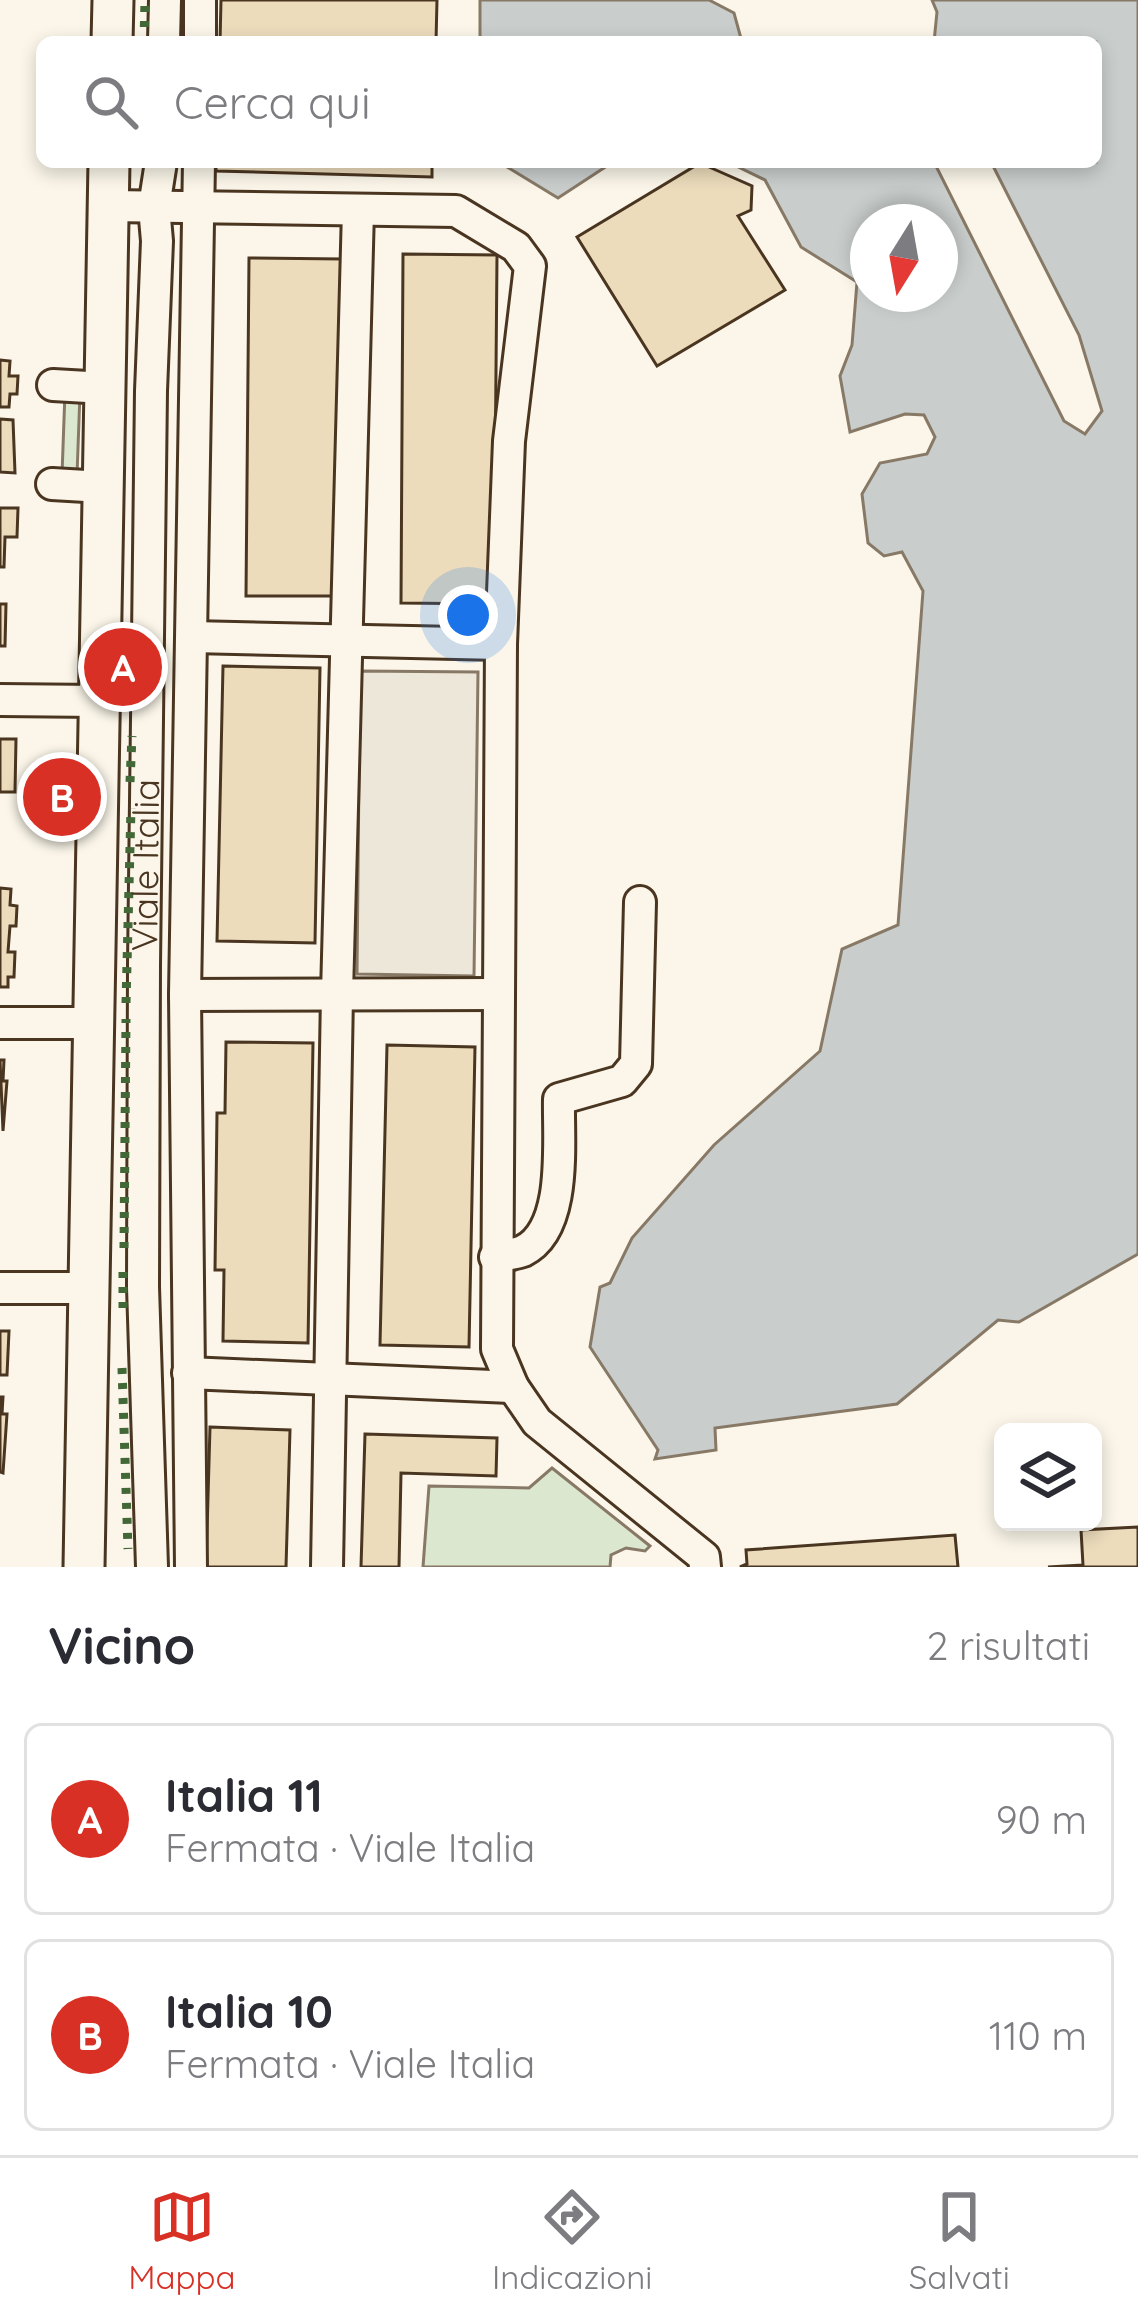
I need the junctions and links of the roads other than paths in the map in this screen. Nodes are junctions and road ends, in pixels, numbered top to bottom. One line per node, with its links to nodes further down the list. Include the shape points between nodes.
1 (112, 0): 4 (main road)
2 (164, 0): 5 (street)
3 (200, 0): 6 (street)
4 (112, 36)
5 (164, 36)
6 (200, 36)
7 (110, 168): 10 (main road, Viale Italia)
8 (160, 168): 11 (street, Viale Italia)
9 (200, 168): 12 (street)
10 (109, 206): 11 (street); 15 (main road, Viale Italia)
11 (154, 207): 12 (street); 36 (street, Viale Italia, via 143,1264)
12 (199, 208): 13 (street); 18 (street)
13 (358, 210): 19 (street); 20 (street, via 456,212 516,247 530,266 508,441)
14 (53, 385): 15 (street)
15 (105, 388): 17 (main road, Viale Italia)
16 (52, 484): 17 (street)
17 (103, 487): 22 (main road, Viale Italia)
18 (192, 637): 19 (street); 26 (street)
19 (348, 640): 20 (street); 24 (street)
20 (501, 644): 25 (street)
21 (0, 700): 22 (street)
22 (98, 701): 28 (main road, Viale Italia)
23 (640, 902): 29 (street, via 636,1064 622,1081 560,1099 551,1221 523,1251)
24 (337, 994): 25 (street); 26 (street); 33 (street)
25 (498, 994): 29 (street)
26 (185, 995): 32 (street)
27 (0, 1023): 28 (street)
28 (94, 1023): 31 (main road, Viale Italia)
29 (495, 1257): 34 (street, via 496,1348)
30 (0, 1288): 31 (street)
31 (88, 1288): 35 (main road, Viale Italia)
32 (188, 1372): 33 (street); 37 (street)
33 (332, 1378): 34 (street); 38 (street)
34 (513, 1387): 39 (street, via 537,1422 704,1557)
35 (83, 1566)
36 (152, 1567)
37 (191, 1567)
38 (327, 1567)
39 (705, 1567)

